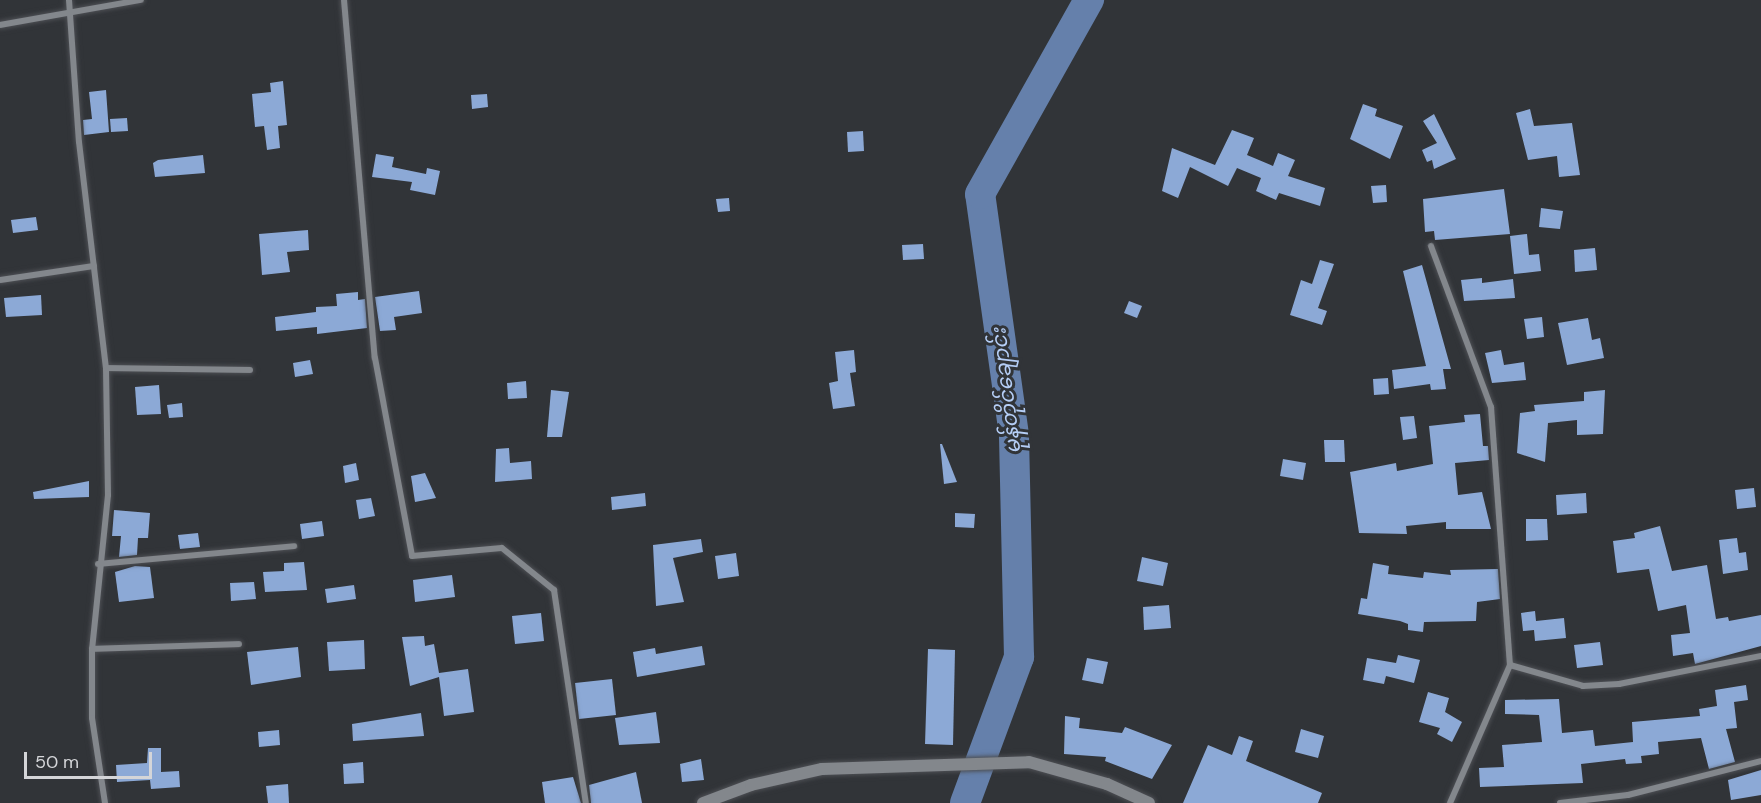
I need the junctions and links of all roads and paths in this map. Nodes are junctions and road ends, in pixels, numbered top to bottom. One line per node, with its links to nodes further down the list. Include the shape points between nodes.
1 (69, 0): 4 (street)
2 (141, 0): 4 (street)
3 (344, 0): 19 (street, via 372,336 412,556 502,548 554,590)
4 (72, 14): 5 (street); 7 (street, via 79,142)
5 (0, 25)
6 (1431, 246): 16 (street, via 1491,407)
7 (93, 266): 8 (street); 9 (street)
8 (0, 280)
9 (106, 368): 10 (street); 12 (street, via 108,495)
10 (250, 370)
11 (294, 546): 12 (street)
12 (98, 564): 14 (street)
13 (239, 644): 14 (street)
14 (92, 649): 18 (street, via 92,718)
15 (1761, 656): 16 (street, via 1619,684 1583,686)
16 (1510, 665): 22 (street)
17 (1761, 761): 23 (street, via 1628,795)
18 (105, 803)
19 (586, 803)
20 (703, 803): 21 (street, via 751,785 822,769 1029,762 1107,784)
21 (1149, 803)
22 (1450, 803)
23 (1560, 803)

